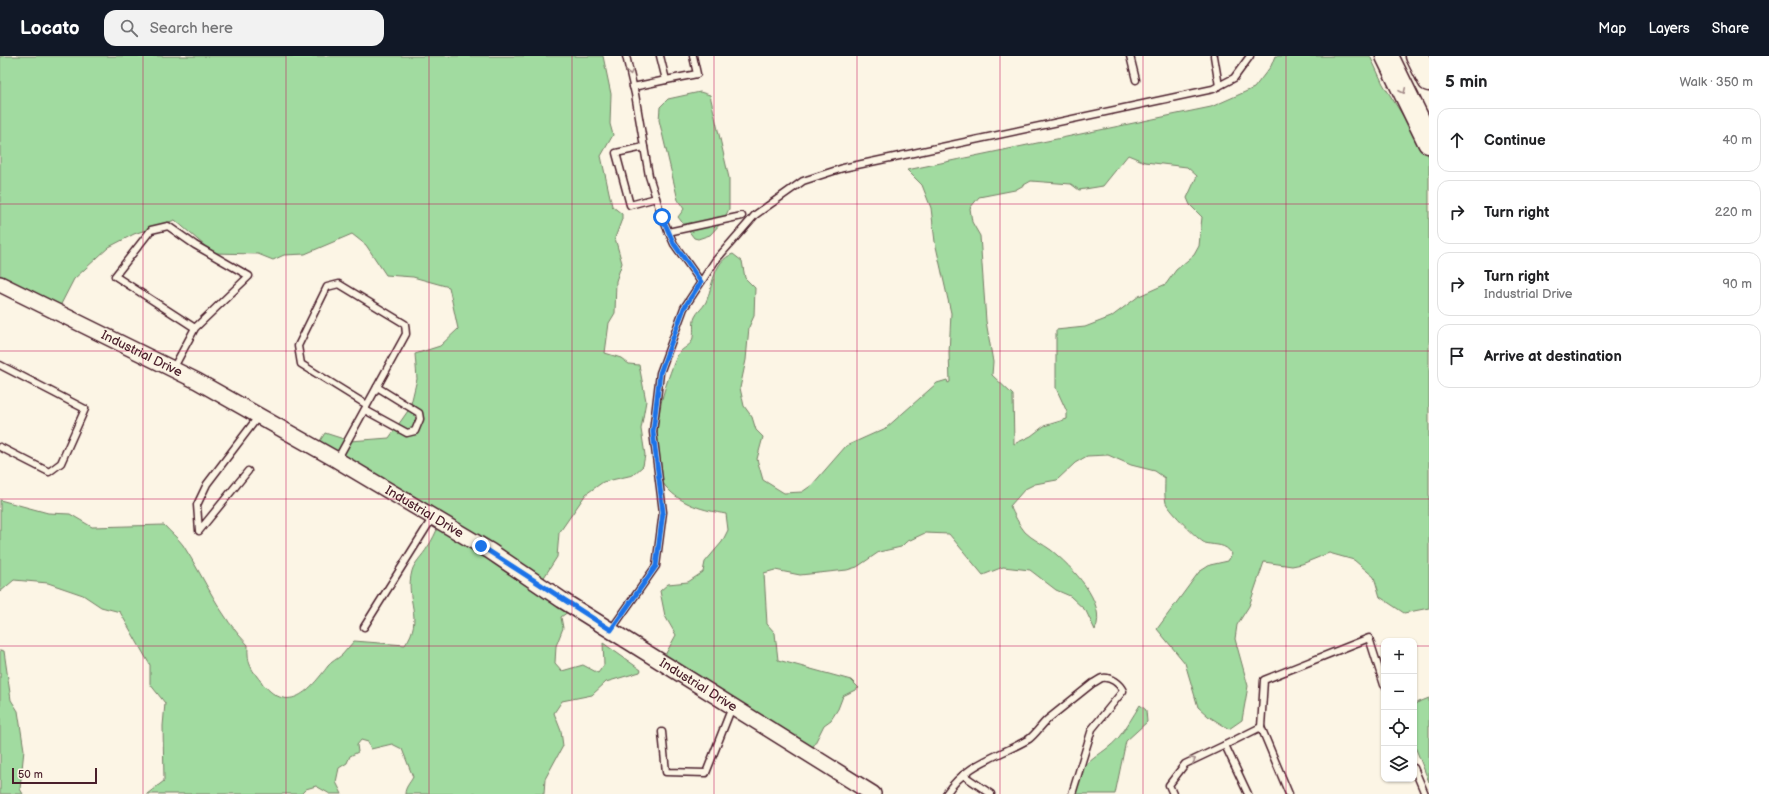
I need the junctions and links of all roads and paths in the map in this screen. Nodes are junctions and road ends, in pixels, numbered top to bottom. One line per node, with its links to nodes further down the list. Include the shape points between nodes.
1 (626, 56): 13 (lane, one-way to 13)
2 (660, 56): 9 (lane)
3 (693, 56): 9 (lane, via 697,74)
4 (1130, 56): 10 (lane)
5 (1214, 56): 12 (lane)
6 (1250, 56): 12 (lane, via 1234,78)
7 (1387, 56): 14 (highway, one-way to 14)
8 (1417, 56): 11 (highway)
9 (666, 80): 13 (lane)
10 (1136, 80)
11 (1429, 80)
12 (1219, 86): 19 (lane, via 842,168 803,181 755,215 715,260)
13 (633, 87): 15 (lane)
14 (1429, 142)
15 (644, 147): 16 (lane); 16 (lane, via 616,153 630,205)
16 (656, 198): 18 (lane)
17 (742, 216): 18 (lane)
18 (668, 232): 19 (lane)
19 (701, 282): 32 (lane, via 684,308 660,373 653,432 663,512 656,566)
20 (0, 284): 23 (street, Industrial Drive)
21 (195, 328): 21 (lane, via 115,276 151,230 168,226 249,276); 23 (lane)
22 (0, 365): 27 (lane, via 85,409 61,463 49,472)
23 (173, 369): 26 (street, Industrial Drive)
24 (377, 387): 25 (lane); 25 (lane, via 419,413 420,418 415,431 406,433); 25 (lane, via 406,334 405,324 339,284 327,287 298,346 301,364)
25 (366, 407): 28 (lane)
26 (259, 415): 28 (street, Industrial Drive); 29 (lane, via 207,484 197,505 199,531)
27 (0, 447)
28 (337, 460): 30 (street, Industrial Drive)
29 (248, 471)
30 (433, 517): 31 (lane); 32 (street, Industrial Drive)
31 (364, 628)
32 (611, 630): 34 (street, Industrial Drive)
33 (1381, 676): 35 (lane, via 1369,638 1264,680)
34 (733, 706): 36 (lane, via 706,773 666,772); 40 (street, Industrial Drive)
35 (1260, 727): 37 (lane); 46 (lane)
36 (662, 732)
37 (1225, 745): 44 (lane, one-way to 37, via 1169,786 1185,764); 45 (lane)
38 (963, 775): 41 (lane); 42 (lane); 43 (lane, via 998,753 1030,738 1047,720 1094,683 1102,678 1108,678 1123,690 1092,729)
39 (1417, 776): 47 (lane)
40 (873, 794)
41 (946, 794)
42 (992, 794)
43 (1072, 794)
44 (1173, 794)
45 (1248, 794)
46 (1289, 794)
47 (1424, 794)

